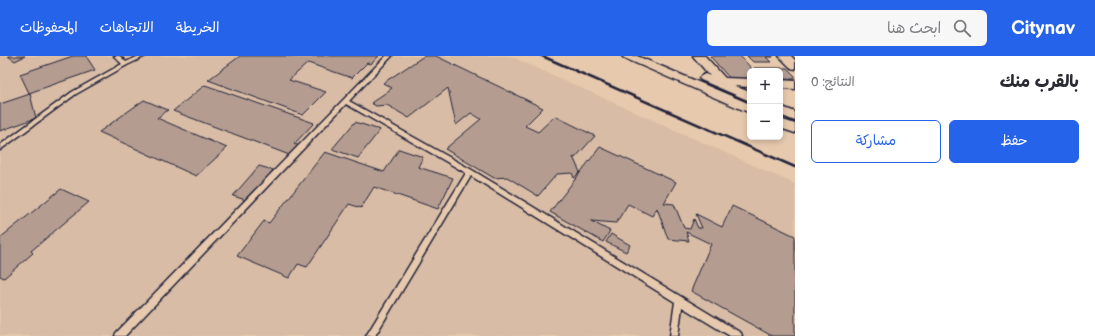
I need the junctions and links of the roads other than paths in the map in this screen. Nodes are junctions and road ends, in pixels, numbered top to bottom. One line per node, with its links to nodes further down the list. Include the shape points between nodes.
1 (117, 56): 8 (lane)
2 (143, 56): 8 (lane)
3 (389, 56): 16 (lane)
4 (628, 56): 14 (street)
5 (652, 56): 10 (street)
6 (699, 56): 10 (street)
7 (785, 56): 9 (street)
8 (124, 64): 22 (lane, via 74,92)
9 (795, 66)
10 (718, 82): 11 (street); 14 (street); 15 (street)
11 (747, 83)
12 (783, 84): 13 (street)
13 (795, 85)
14 (697, 86): 17 (street)
15 (747, 96)
16 (346, 101): 23 (lane); 25 (lane)
17 (747, 108)
18 (783, 111): 19 (street)
19 (795, 117)
20 (783, 124): 21 (street)
21 (795, 129)
22 (0, 148)
23 (470, 172): 24 (lane); 26 (lane)
24 (679, 301): 27 (lane); 28 (lane)
25 (119, 336)
26 (370, 336)
27 (674, 336)
28 (738, 336)

